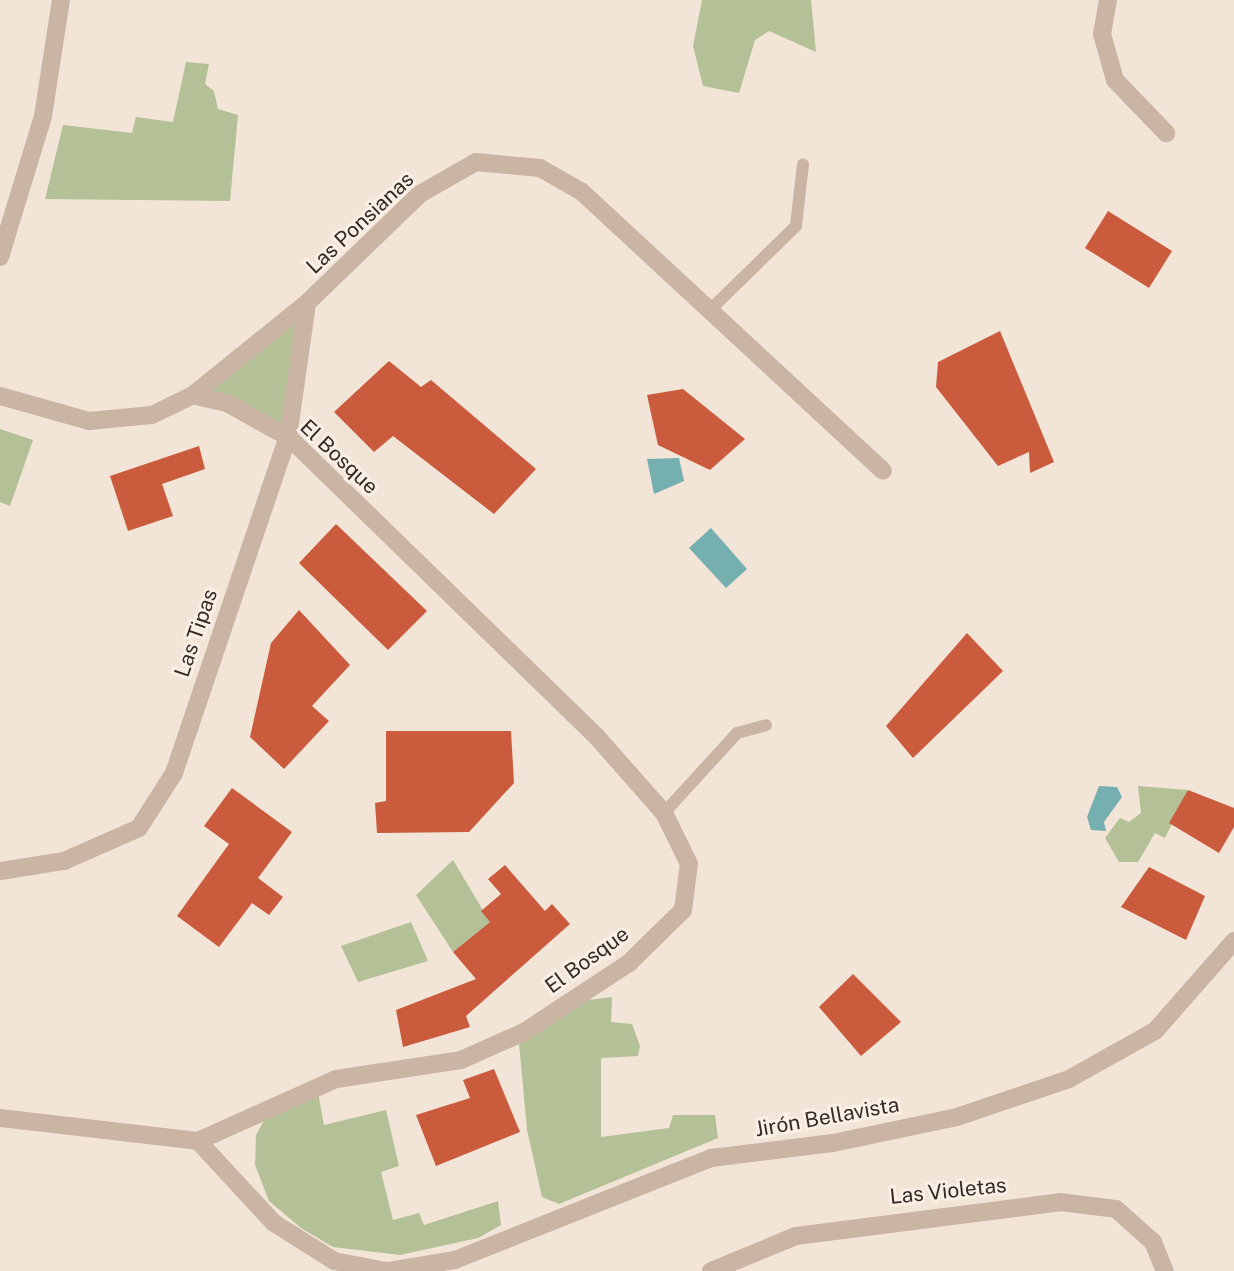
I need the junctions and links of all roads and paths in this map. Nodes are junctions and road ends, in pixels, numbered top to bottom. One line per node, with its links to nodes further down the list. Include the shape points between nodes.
1 (61, 0): 5 (street, via 43,116)
2 (1108, 0): 3 (street, via 1102,34 1115,80)
3 (1166, 133)
4 (803, 164): 7 (lane, via 796,226)
5 (0, 257)
6 (307, 303): 7 (street, Las Ponsianas, via 420,194 476,162 540,168 582,192); 8 (street, Las Ponsianas); 10 (street, Las Tipas)
7 (712, 308): 11 (street, Las Ponsianas)
8 (193, 395): 9 (street, Las Ponsianas, via 152,415 89,421); 10 (street, El Bosque, via 227,403)
9 (0, 396)
10 (288, 437): 13 (street, El Bosque, via 596,736); 14 (street, Las Tipas, via 174,773 139,828 64,861)
11 (883, 471)
12 (766, 725): 13 (lane, via 737,733)
13 (664, 813): 19 (street, El Bosque, via 689,864 683,910 629,963 524,1032 461,1060 336,1079)
14 (0, 870)
15 (1234, 941): 16 (street, Jirón Bellavista)
16 (1218, 962): 17 (street); 20 (street, Jirón Bellavista, via 1155,1031 1069,1079 957,1116 833,1143 711,1158 455,1261)
17 (1234, 972)
18 (0, 1118): 19 (street)
19 (198, 1141): 20 (street, Jirón Bellavista, via 274,1223 334,1261)
20 (388, 1271)
21 (711, 1271): 22 (street, Las Violetas, via 796,1236 1060,1202 1116,1209 1153,1242)
22 (1165, 1271)

